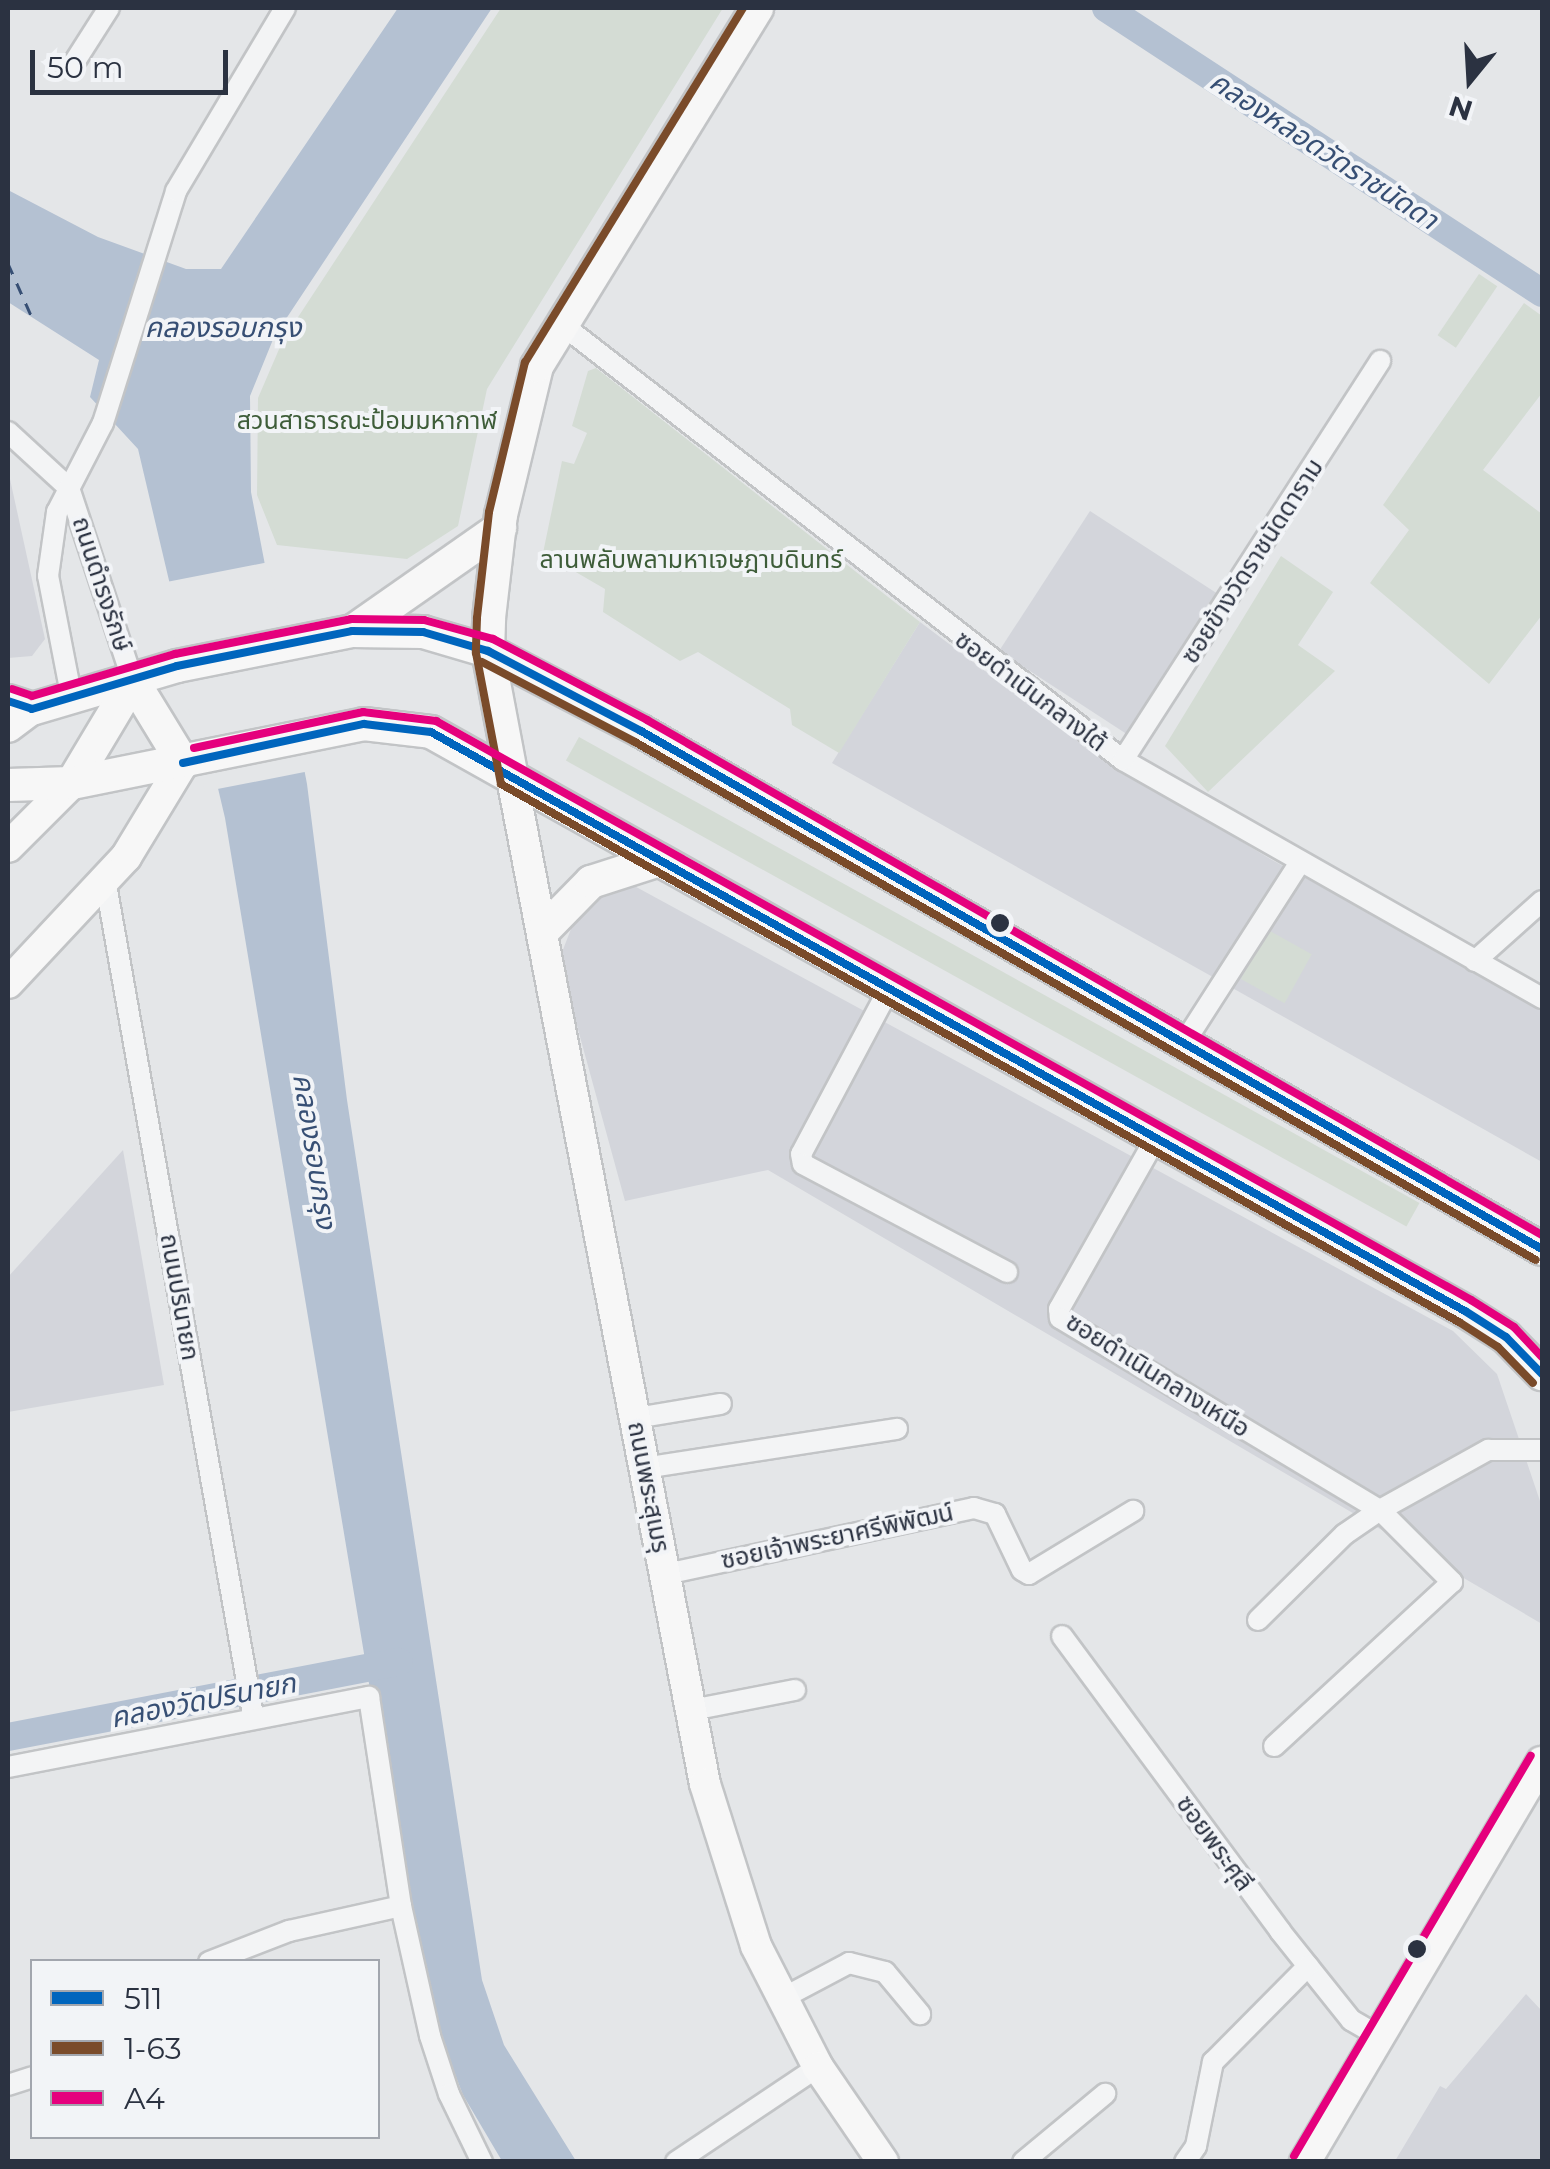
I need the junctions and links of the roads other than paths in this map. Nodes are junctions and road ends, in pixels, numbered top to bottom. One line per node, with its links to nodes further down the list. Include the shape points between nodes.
1 (110, 8): 4 (street)
2 (285, 8): 8 (street, via 176,191 104,423)
3 (757, 8): 5 (main road)
4 (72, 66)
5 (560, 323): 9 (main road, via 522,416); 15 (street, ซอยดำเนินกลางใต้)
6 (1380, 360): 15 (street, ซอยข้างวัดราชนัดดาราม)
7 (8, 432): 8 (street, ถนนดำรงรักษ์)
8 (69, 488): 12 (street, ถนนดำรงรักษ์); 13 (street, ถนนดำรงรักษ์, via 54,528 48,576)
9 (500, 528): 10 (main road); 11 (main road)
10 (352, 631): 11 (main road, via 423,632); 12 (main road, via 297,638)
11 (488, 651): 17 (main road); 30 (main road)
12 (133, 681): 13 (main road); 16 (main road); 18 (main road)
13 (71, 694): 14 (main road)
14 (16, 712)
15 (1122, 760): 22 (street, ซอยดำเนินกลางใต้)
16 (190, 762): 17 (main road, via 315,731 407,725); 18 (main road); 23 (main road)
17 (512, 778): 21 (main road); 25 (main road, ถนนพระสุเมรุ)
18 (72, 783): 19 (main road); 20 (main road)
19 (8, 785)
20 (8, 848)
21 (659, 860): 25 (main road, via 591,882); 28 (main road)
22 (1299, 864): 26 (street, ซอยดำเนินกลางใต้); 30 (street)
23 (105, 879): 27 (main road); 46 (street, ถนนปรินายก)
24 (1542, 901): 26 (street)
25 (542, 931): 36 (main road, ถนนพระสุเมรุ)
26 (1474, 960): 29 (street, ซอยดำเนินกลางใต้)
27 (8, 984)
28 (890, 985): 31 (main road); 33 (street, via 801,1154 803,1164)
29 (1542, 998)
30 (1184, 1044): 32 (main road)
31 (1157, 1136): 34 (main road, via 1465,1311 1506,1337); 40 (street, ซอยดำเนินกลางเหนือ, via 1058,1309 1060,1318)
32 (1542, 1249)
33 (1007, 1272)
34 (1542, 1374)
35 (721, 1404): 36 (street)
36 (636, 1418): 39 (main road, ถนนพระสุเมรุ)
37 (897, 1428): 39 (street)
38 (1542, 1450): 40 (street, via 1488,1450)
39 (644, 1468): 42 (main road, ถนนพระสุเมรุ)
40 (1380, 1510): 43 (street, via 1344,1534); 48 (street, via 1452,1582)
41 (1133, 1511): 42 (street, ซอยเจ้าพระยาศรีพิพัฒน์, via 1030,1574 995,1514 974,1508)
42 (666, 1574): 47 (main road, ถนนพระสุเมรุ)
43 (1258, 1620)
44 (1062, 1636): 53 (street, ซอยพระศุลี)
45 (796, 1690): 47 (street)
46 (252, 1708): 50 (street); 51 (street, via 369,1696)
47 (692, 1710): 54 (main road, ถนนพระสุเมรุ, via 734,1885)
48 (1274, 1746)
49 (1542, 1762): 56 (main road)
50 (8, 1767)
51 (402, 1906): 52 (street, via 289,1931); 61 (street, via 430,2036)
52 (217, 1959)
53 (1308, 1966): 56 (street, ซอยพระศุลี, via 1351,2020); 63 (street, via 1212,2062 1196,2146)
54 (782, 1998): 55 (street, via 849,1963 885,1972); 57 (main road, ถนนพระสุเมรุ)
55 (920, 2014)
56 (1380, 2037): 64 (main road)
57 (818, 2067): 59 (main road, ถนนพระสุเมรุ); 60 (street)
58 (1105, 2094): 62 (street)
59 (872, 2158)
60 (680, 2161)
61 (482, 2162)
62 (1022, 2162)
63 (1186, 2162)
64 (1306, 2162)

